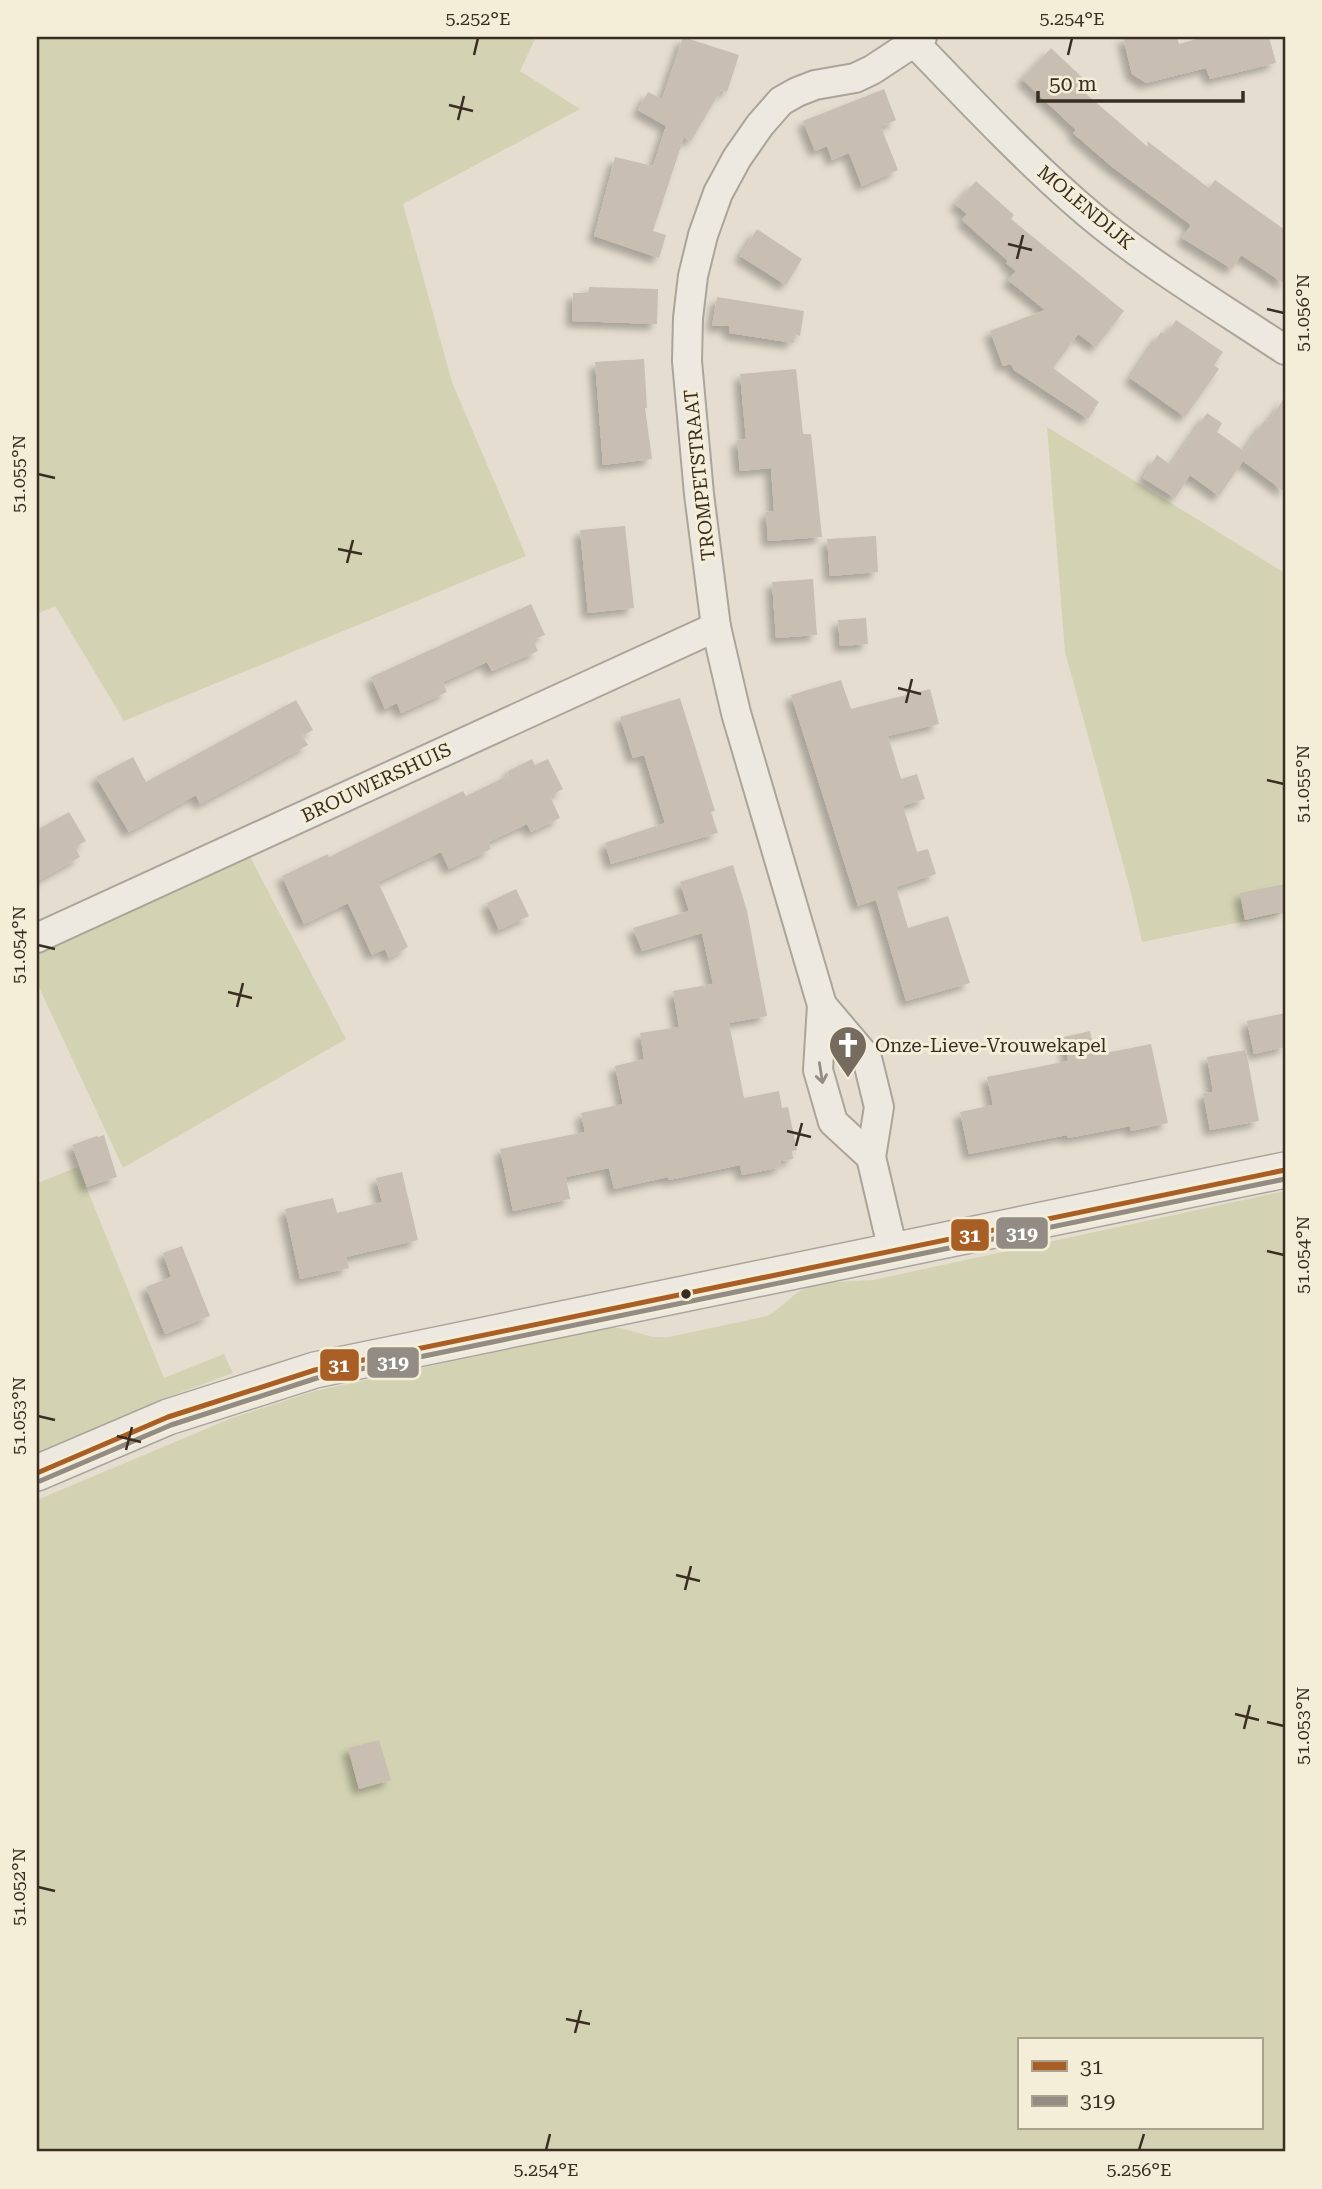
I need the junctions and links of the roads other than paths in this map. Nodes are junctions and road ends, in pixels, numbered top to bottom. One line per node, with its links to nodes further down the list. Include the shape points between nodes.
1 (914, 38): 2 (street, MOLENDIJK, via 1077,204 1172,275); 3 (street, TROMPETSTRAAT, via 872,70 816,85 781,102 737,158 703,235 690,298 687,361)
2 (1285, 350)
3 (716, 626): 4 (street, BROUWERSHUIS); 5 (street, TROMPETSTRAAT, via 736,713)
4 (37, 938)
5 (822, 1005): 6 (street, TROMPETSTRAAT, via 867,1058 879,1107); 6 (street, TROMPETSTRAAT, one-way to 6, via 818,1070 833,1122)
6 (871, 1157): 8 (street, TROMPETSTRAAT)
7 (1285, 1170): 8 (street)
8 (893, 1251): 9 (street, via 315,1370 168,1417)
9 (37, 1473)

